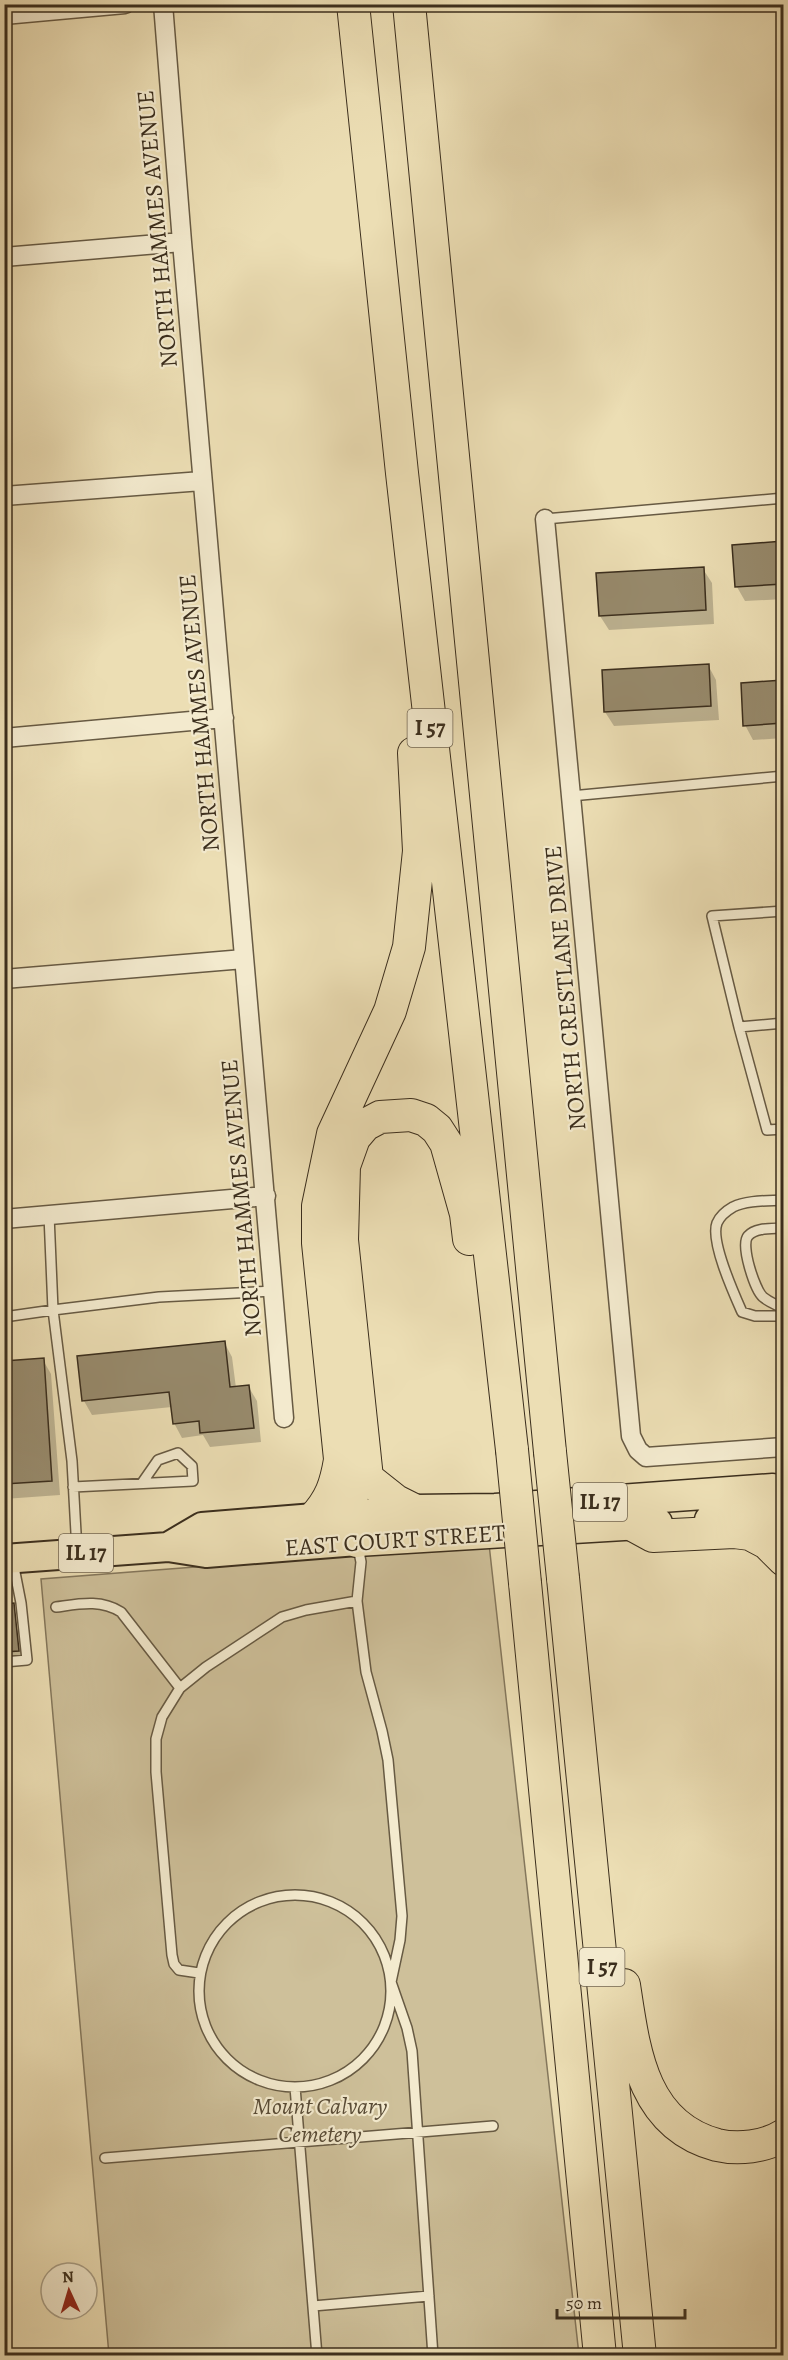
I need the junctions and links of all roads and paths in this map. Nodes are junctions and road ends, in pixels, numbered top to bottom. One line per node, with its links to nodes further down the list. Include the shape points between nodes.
1 (124, 4): 5 (street)
2 (163, 4): 6 (street, NORTH HAMMES AVENUE)
3 (353, 4): 8 (highway, I 57)
4 (409, 4): 52 (highway, I 57, bridge)
5 (4, 15)
6 (182, 242): 7 (street); 9 (street, NORTH HAMMES AVENUE)
7 (4, 257)
8 (402, 473): 35 (highway, I 57); 36 (highway, via 419,851 409,947 390,1011 333,1134 318,1206 318,1243)
9 (202, 481): 10 (street); 13 (street, NORTH HAMMES AVENUE)
10 (4, 496)
11 (783, 498): 12 (lane)
12 (544, 519): 16 (street, NORTH CRESTLANE DRIVE)
13 (224, 718): 14 (street); 18 (street, NORTH HAMMES AVENUE)
14 (4, 738)
15 (783, 776): 16 (lane)
16 (571, 796): 34 (street, NORTH CRESTLANE DRIVE, via 631,1436 646,1457)
17 (783, 910): 21 (lane, via 712,916)
18 (244, 959): 19 (street); 23 (street, NORTH HAMMES AVENUE)
19 (4, 979)
20 (783, 1023): 21 (lane)
21 (739, 1027): 22 (lane, via 767,1130)
22 (783, 1129)
23 (266, 1196): 25 (street); 28 (street, NORTH HAMMES AVENUE)
24 (783, 1200): 31 (lane, via 735,1206 722,1214 716,1225 716,1239 742,1312)
25 (49, 1215): 26 (street); 30 (lane)
26 (4, 1219)
27 (783, 1228): 29 (lane, via 759,1230 748,1236 744,1245 762,1296)
28 (274, 1291): 30 (lane, via 159,1297); 33 (street, NORTH HAMMES AVENUE)
29 (783, 1309)
30 (53, 1310): 32 (lane); 39 (lane)
31 (783, 1316)
32 (4, 1317)
33 (284, 1418)
34 (783, 1447)
35 (506, 1453): 37 (highway, via 465,1214 446,1143 426,1120 411,1115 380,1117 365,1125 354,1138 344,1166 342,1240); 67 (highway, I 57, bridge, via 524,1568)
36 (340, 1459): 43 (highway, via 330,1498); 45 (highway)
37 (367, 1478): 41 (highway, via 396,1502); 45 (highway)
38 (142, 1483): 38 (lane, via 193,1481 192,1466 178,1453 158,1460); 39 (lane)
39 (73, 1487): 47 (lane)
40 (783, 1495): 41 (highway, IL 17, via 773,1489 495,1509)
41 (414, 1510): 45 (main road, IL 17)
42 (783, 1511): 44 (highway, EAST COURT STREET / IL 17, via 774,1517)
43 (314, 1519): 45 (main road, IL 17); 46 (main road, IL 17, via 202,1527)
44 (631, 1524): 45 (highway, EAST COURT STREET / IL 17); 49 (highway, via 653,1536 750,1534)
45 (356, 1528): 46 (main road, EAST COURT STREET / IL 17, via 206,1553); 50 (lane, via 361,1563)
46 (168, 1547): 47 (main road, EAST COURT STREET / IL 17)
47 (77, 1554): 48 (main road, EAST COURT STREET / IL 17)
48 (9, 1559): 53 (lane, via 21,1603 27,1660)
49 (783, 1560)
50 (357, 1601): 54 (lane, via 282,1617); 56 (lane, via 366,1672 388,1760 395,1837 402,1916)
51 (56, 1607): 54 (lane, via 109,1604 121,1612)
52 (572, 1658): 60 (highway, via 633,2045 644,2082 669,2120 700,2140 734,2149 775,2141); 68 (highway, I 57)
53 (4, 1662)
54 (180, 1688): 55 (lane, via 162,1717 156,1739 156,1772 174,1965 179,1970)
55 (200, 1973): 56 (lane, via 210,1944 229,1920 254,1904 284,1895 315,1897 343,1908 367,1927 383,1953); 57 (lane, via 199,2003 208,2035 229,2062 256,2080)
56 (391, 1982): 57 (lane, via 388,2015 374,2045 351,2069 322,2084); 59 (lane, via 412,2051)
57 (295, 2086): 61 (lane)
58 (493, 2126): 59 (lane)
59 (417, 2133): 61 (lane); 63 (lane)
60 (783, 2135)
61 (300, 2142): 62 (lane); 64 (lane)
62 (105, 2158)
63 (429, 2296): 64 (lane); 66 (lane)
64 (313, 2306): 65 (lane)
65 (317, 2355)
66 (433, 2355)
67 (600, 2355)
68 (640, 2355)

